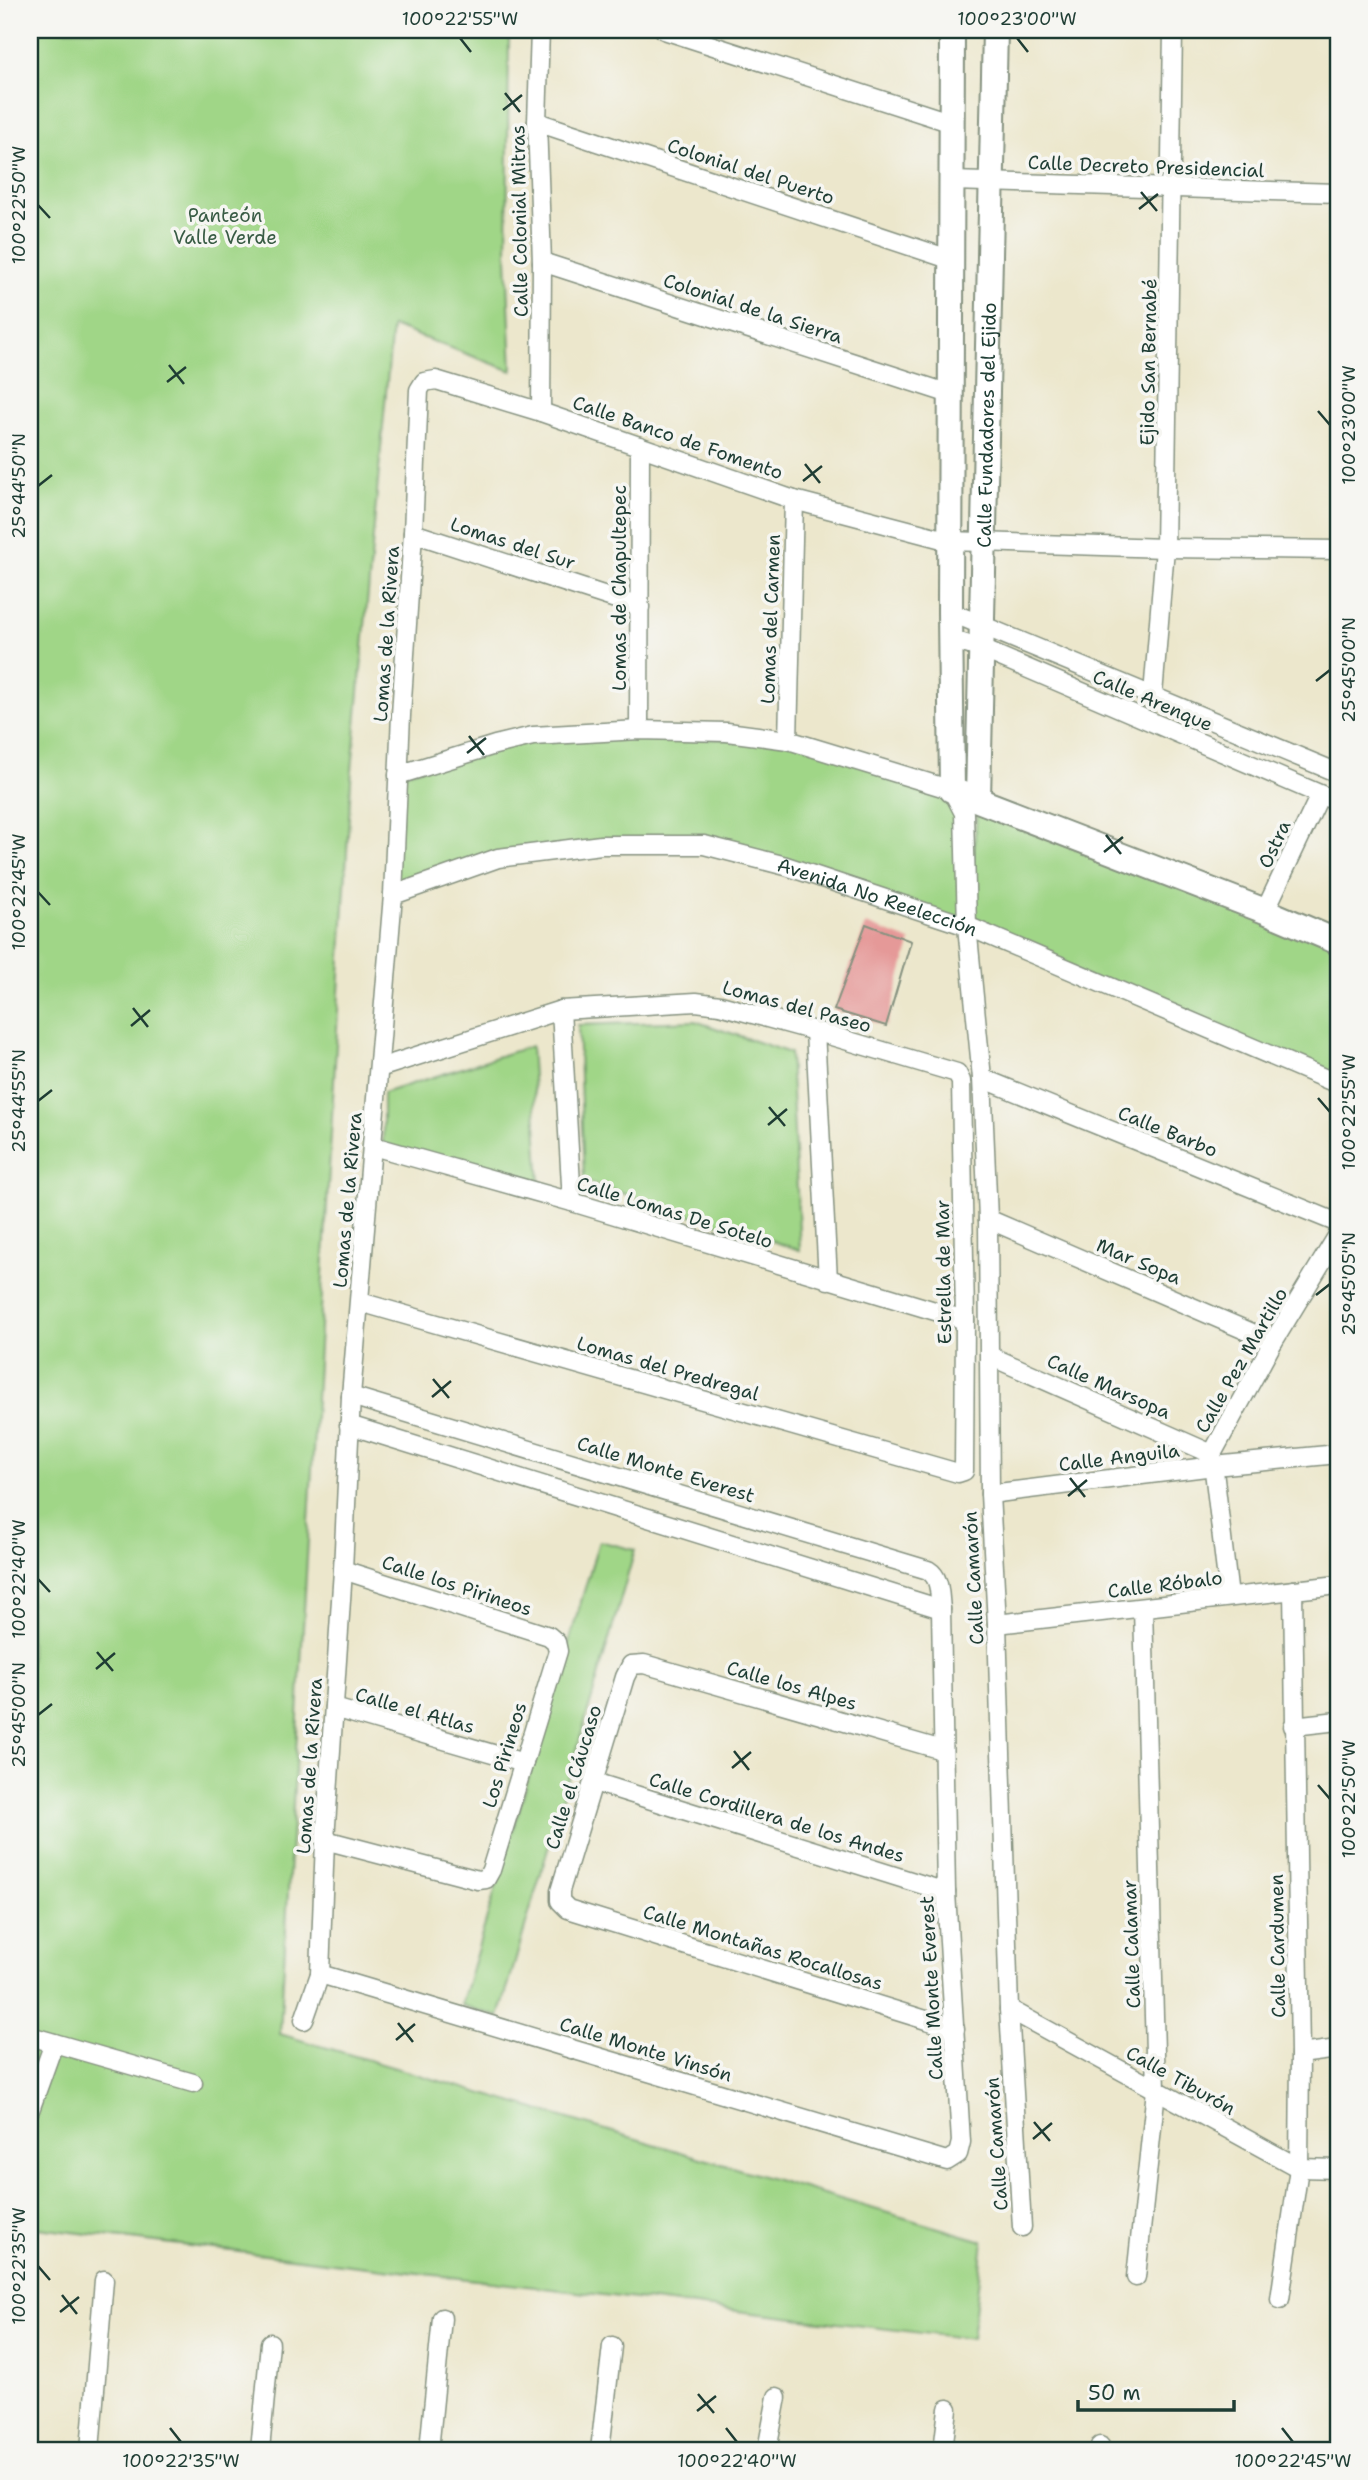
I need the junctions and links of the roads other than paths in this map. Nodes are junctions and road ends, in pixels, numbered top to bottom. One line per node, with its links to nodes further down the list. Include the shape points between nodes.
1 (540, 30): 6 (street, Calle Colonial Mitras)
2 (664, 30): 7 (street)
3 (952, 30): 7 (street, Calle Fundadores del Ejido)
4 (995, 30): 9 (street, Calle Fundadores del Ejido)
5 (1173, 30): 10 (street, Ejido San Bernabé)
6 (537, 122): 12 (street, Colonial del Puerto); 13 (street, Calle Colonial Mitras)
7 (952, 123): 8 (street, Calle Fundadores del Ejido)
8 (952, 181): 9 (street, Calle Decreto Presidencial); 12 (street, Calle Fundadores del Ejido)
9 (992, 183): 10 (street, Calle Decreto Presidencial); 21 (street, Calle Fundadores del Ejido)
10 (1172, 188): 11 (street, Calle Decreto Presidencial); 22 (street, Ejido San Bernabé)
11 (1338, 193)
12 (952, 260): 15 (street, Calle Fundadores del Ejido)
13 (542, 262): 15 (street, Colonial de la Sierra); 16 (street, Calle Colonial Mitras)
14 (424, 382): 16 (street, Calle Banco de Fomento, via 436,380); 19 (street, Lomas de la Rivera, via 419,390)
15 (950, 394): 20 (street, Calle Fundadores del Ejido)
16 (541, 412): 17 (street, Calle Banco de Fomento)
17 (640, 446): 18 (street, Calle Banco de Fomento); 24 (street, Lomas de Chapultepec)
18 (794, 500): 20 (street, Calle Banco de Fomento); 31 (street, Lomas del Carmen)
19 (413, 533): 24 (street, Lomas del Sur); 33 (street, Lomas de la Rivera)
20 (950, 541): 21 (street, Calle Banco de Fomento); 25 (street, Calle Fundadores del Ejido)
21 (984, 542): 22 (street, Calle Banco de Fomento); 26 (street, Calle Fundadores del Ejido)
22 (1165, 548): 23 (street, Calle Banco de Fomento); 29 (street, Ejido San Bernabé)
23 (1338, 550)
24 (640, 607): 30 (street, Lomas de Chapultepec)
25 (950, 612): 26 (street, Calle Arenque); 27 (street, Calle Fundadores del Ejido)
26 (983, 624): 28 (street, Calle Fundadores del Ejido); 29 (street, Calle Arenque)
27 (950, 639): 28 (street, Calle Arenque); 34 (street, Calle Fundadores del Ejido)
28 (982, 649): 35 (street, Calle Arenque); 37 (street, Calle Fundadores del Ejido)
29 (1153, 695): 32 (street, Calle Arenque)
30 (639, 730): 31 (street, via 727,732); 33 (street, via 533,736)
31 (788, 740): 34 (street)
32 (1338, 773)
33 (398, 775): 38 (street, Lomas de la Rivera)
34 (952, 790): 37 (street)
35 (1320, 795): 36 (street, Calle Arenque); 39 (street, Ostra)
36 (1338, 802)
37 (971, 806): 39 (street); 40 (street, Calle Fundadores del Ejido)
38 (393, 895): 40 (street, Avenida No Reelección, via 498,858 601,845 704,845 786,866); 44 (street, Lomas de la Rivera)
39 (1265, 911): 41 (street)
40 (967, 926): 46 (street, Calle Camarón); 47 (street, Avenida No Reelección)
41 (1338, 942)
42 (561, 1010): 43 (street, Lomas del Paseo, via 696,1002); 44 (street, Lomas del Paseo); 49 (street)
43 (815, 1031): 45 (street, Lomas del Paseo); 53 (street)
44 (379, 1068): 48 (street, Lomas de la Rivera)
45 (957, 1073): 55 (street, Estrella de Mar, via 961,1081)
46 (982, 1079): 50 (street, Calle Camarón); 51 (street, Calle Barbo)
47 (1338, 1084)
48 (373, 1146): 49 (street, Calle Lomas De Sotelo); 54 (street, Lomas de la Rivera)
49 (572, 1202): 53 (street, Calle Lomas De Sotelo)
50 (988, 1219): 56 (street, Mar Sopa); 57 (street, Calle Camarón)
51 (1338, 1223)
52 (1338, 1235): 56 (street, Calle Pez Martillo)
53 (828, 1280): 55 (street, Calle Lomas De Sotelo)
54 (360, 1302): 58 (street, Lomas de la Rivera); 62 (street, Lomas del Predregal, via 958,1473)
55 (965, 1320): 62 (street, Estrella de Mar)
56 (1273, 1342): 61 (street, Calle Pez Martillo)
57 (990, 1356): 61 (street, Calle Marsopa); 63 (street, Calle Camarón)
58 (351, 1396): 59 (street, Lomas de la Rivera); 69 (street, Calle Monte Everest, via 928,1570 938,1581)
59 (349, 1425): 64 (street, Lomas de la Rivera); 69 (street)
60 (1338, 1454): 61 (street, Calle Anguila)
61 (1213, 1460): 63 (street, Calle Anguila); 67 (street)
62 (964, 1471)
63 (990, 1494): 70 (street, Calle Camarón)
64 (343, 1570): 71 (street, Calle los Pirineos); 73 (street, Lomas de la Rivera)
65 (1338, 1585): 66 (street, Calle Róbalo)
66 (1293, 1590): 67 (street, Calle Róbalo); 75 (street, Calle Cardumen)
67 (1229, 1597): 68 (street, Calle Róbalo)
68 (1143, 1608): 70 (street, Calle Róbalo); 91 (street, Calle Calamar)
69 (941, 1609): 76 (street, Calle Monte Everest)
70 (997, 1625): 83 (street, Calle Camarón)
71 (556, 1642): 77 (street, Los Pirineos, via 558,1651)
72 (631, 1665): 76 (street, Calle los Alpes, via 643,1664); 78 (street, Calle el Cáucaso)
73 (334, 1708): 77 (street, Calle el Atlas); 79 (street, Lomas de la Rivera)
74 (1338, 1721): 75 (street)
75 (1293, 1726): 89 (street, Calle Cardumen)
76 (942, 1750): 80 (street, Calle Monte Everest)
77 (524, 1763): 79 (street, Los Pirineos, via 486,1879)
78 (594, 1782): 80 (street, Calle Cordillera de los Andes); 81 (street, Calle el Cáucaso, via 559,1891)
79 (325, 1840): 82 (street, Lomas de la Rivera)
80 (946, 1892): 85 (street, Calle Monte Everest)
81 (560, 1901): 85 (street, Calle Montañas Rocallosas, via 568,1909)
82 (320, 1974): 84 (street, Lomas de la Rivera); 93 (street, Calle Monte Vinsón, via 947,2161)
83 (1009, 2009): 91 (street, Calle Tiburón); 96 (street, Calle Camarón)
84 (304, 2020)
85 (955, 2029): 93 (street, Calle Monte Everest)
86 (30, 2036): 87 (street)
87 (54, 2043): 90 (street); 92 (street)
88 (1338, 2049): 89 (street)
89 (1300, 2054): 94 (street, Calle Cardumen)
90 (193, 2083)
91 (1156, 2090): 94 (street, Calle Tiburón); 97 (street, Calle Calamar)
92 (30, 2110)
93 (958, 2154)
94 (1299, 2168): 95 (street, Calle Tiburón); 99 (street, Calle Cardumen)
95 (1338, 2169)
96 (1022, 2227)
97 (1136, 2277)
98 (104, 2280): 105 (street)
99 (1280, 2299)
100 (442, 2318): 107 (street)
101 (270, 2343): 106 (street)
102 (612, 2346): 108 (street)
103 (777, 2398): 109 (street)
104 (948, 2409): 110 (street)
105 (90, 2450)
106 (260, 2450)
107 (429, 2450)
108 (600, 2450)
109 (767, 2450)
110 (943, 2450)

